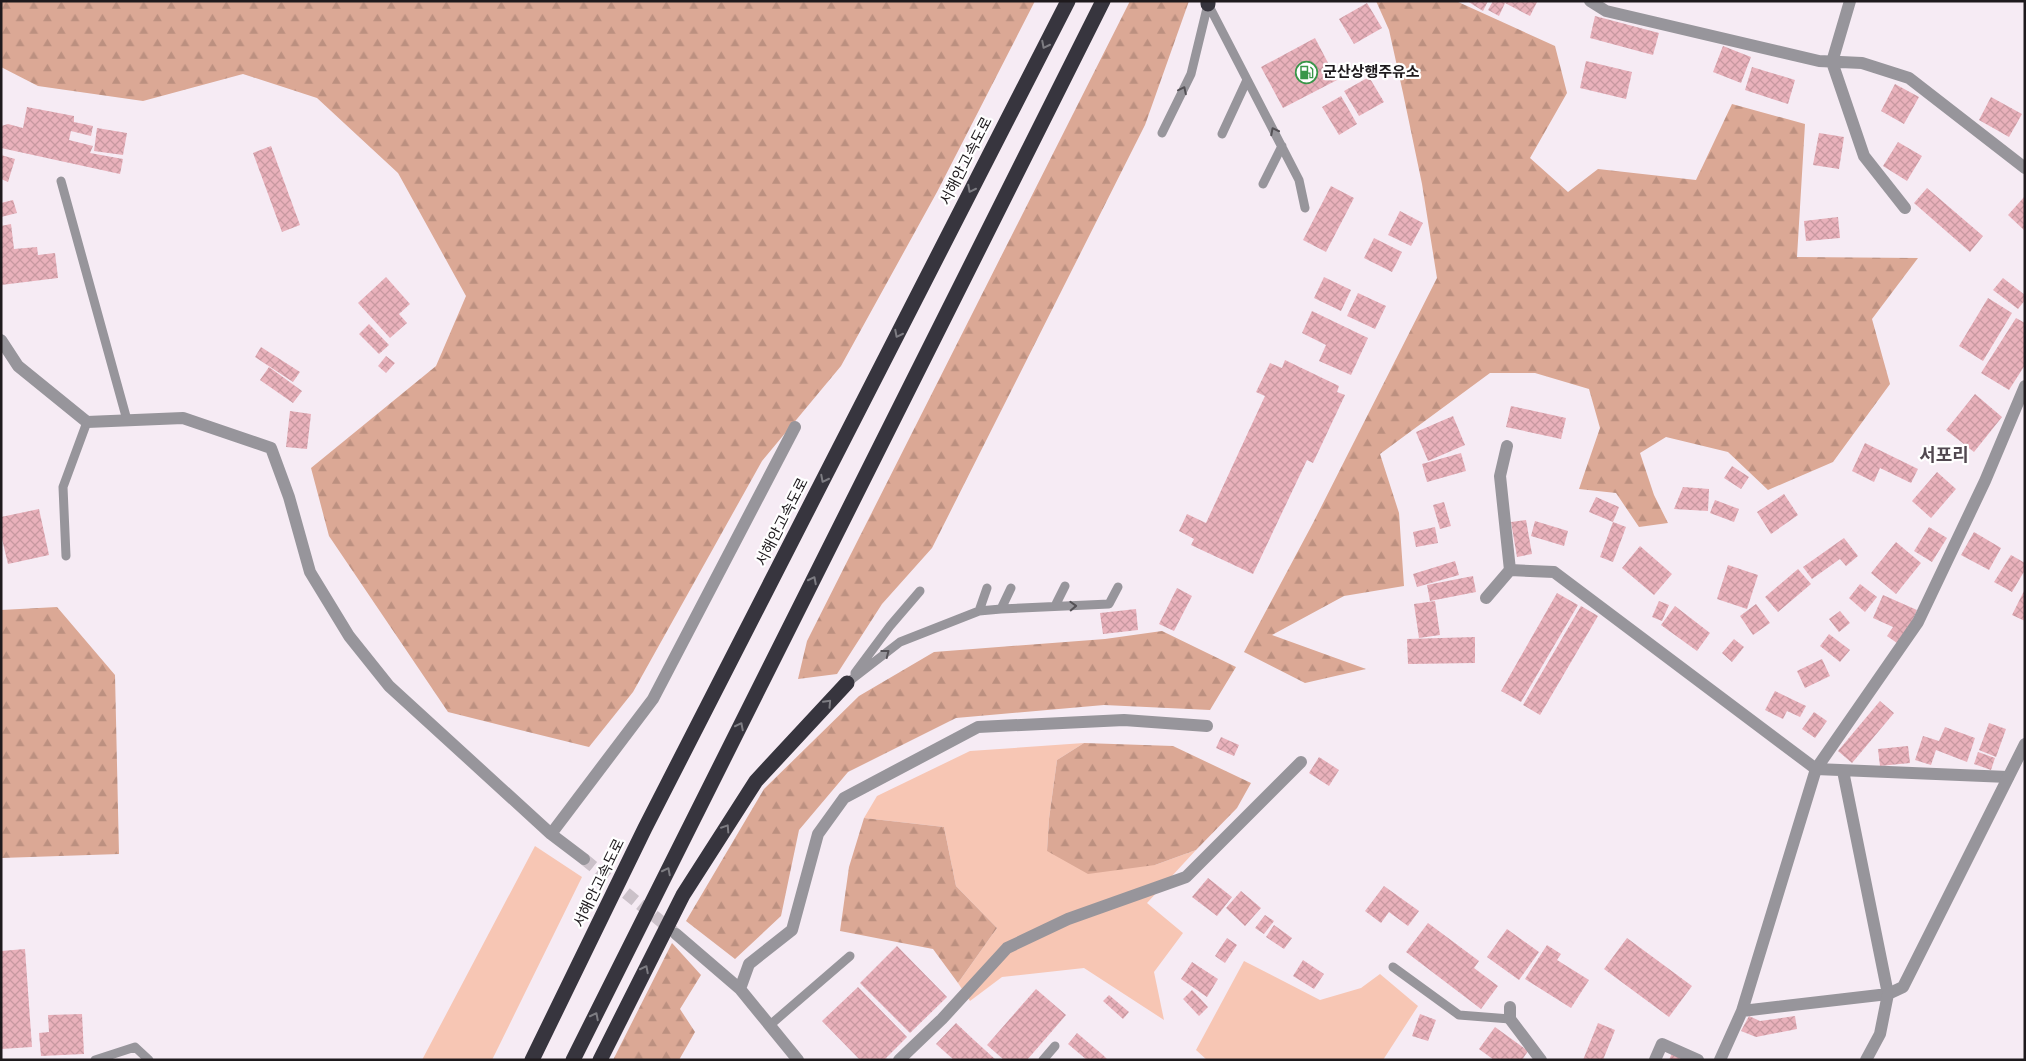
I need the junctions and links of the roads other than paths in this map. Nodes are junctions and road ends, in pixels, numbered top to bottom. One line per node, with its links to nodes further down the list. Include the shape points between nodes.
1 (1068, 1): 53 (highway, 서해안고속도로, one-way to 53, via 646,828)
2 (1103, 1): 54 (highway, one-way to 2)
3 (1590, 1): 6 (street, via 1606,11)
4 (1850, 1): 6 (street)
5 (1208, 3): 7 (lane); 8 (lane, one-way to 5, via 1191,74)
6 (1832, 62): 11 (street, via 1862,63 1908,78); 15 (street, via 1864,156)
7 (1247, 80): 9 (lane); 10 (lane, one-way to 7)
8 (1162, 134)
9 (1222, 134)
10 (1282, 146): 13 (lane); 14 (lane, via 1299,180)
11 (2025, 168)
12 (61, 181): 18 (lane)
13 (1263, 184)
14 (1305, 208)
15 (1905, 208)
16 (1, 340): 19 (street, via 18,366)
17 (2025, 386): 37 (street, via 1918,622)
18 (127, 420): 19 (street); 40 (street, via 183,418 271,448 310,572 349,636 389,686)
19 (87, 422): 22 (lane, via 63,488)
20 (796, 428): 40 (street, via 653,699)
21 (1507, 446): 23 (street, via 1500,476)
22 (66, 556)
23 (1510, 570): 29 (street); 37 (street, via 1554,572)
24 (1065, 586): 30 (lane)
25 (1118, 587): 30 (lane, one-way to 25, via 1109,604)
26 (987, 588): 32 (lane)
27 (1011, 588): 31 (lane)
28 (920, 591): 33 (lane)
29 (1486, 598)
30 (1055, 606): 31 (lane)
31 (1001, 608): 32 (lane)
32 (979, 612): 33 (lane, one-way to 32, via 900,642)
33 (847, 683): 55 (highway, one-way to 33, via 683,895 756,781)
34 (1207, 726): 45 (street, via 1124,720 978,727 844,798 818,834 792,930 749,964)
35 (2025, 744): 39 (street)
36 (1301, 762): 57 (street, via 1186,877 1068,918 1007,948)
37 (1816, 770): 38 (street); 47 (street)
38 (1843, 771): 39 (street); 46 (street)
39 (2008, 777): 46 (street, via 1903,988)
40 (551, 834): 41 (street)
41 (584, 859)
42 (676, 934): 45 (street)
43 (850, 956): 49 (lane)
44 (1393, 967): 48 (lane, via 1459,1015)
45 (740, 989): 49 (street)
46 (1888, 994): 47 (street); 63 (street, via 1880,1034)
47 (1742, 1011): 62 (street)
48 (1510, 1013): 59 (street)
49 (770, 1025): 56 (street)
50 (1055, 1046): 58 (lane)
51 (95, 1060): 52 (lane, via 135,1047)
52 (148, 1060)
53 (532, 1060)
54 (573, 1060)
55 (600, 1060)
56 (798, 1060)
57 (899, 1060)
58 (1043, 1060)
59 (1541, 1060)
60 (1654, 1060): 61 (street, via 1662,1044)
61 (1698, 1060)
62 (1720, 1060)
63 (1866, 1060)

